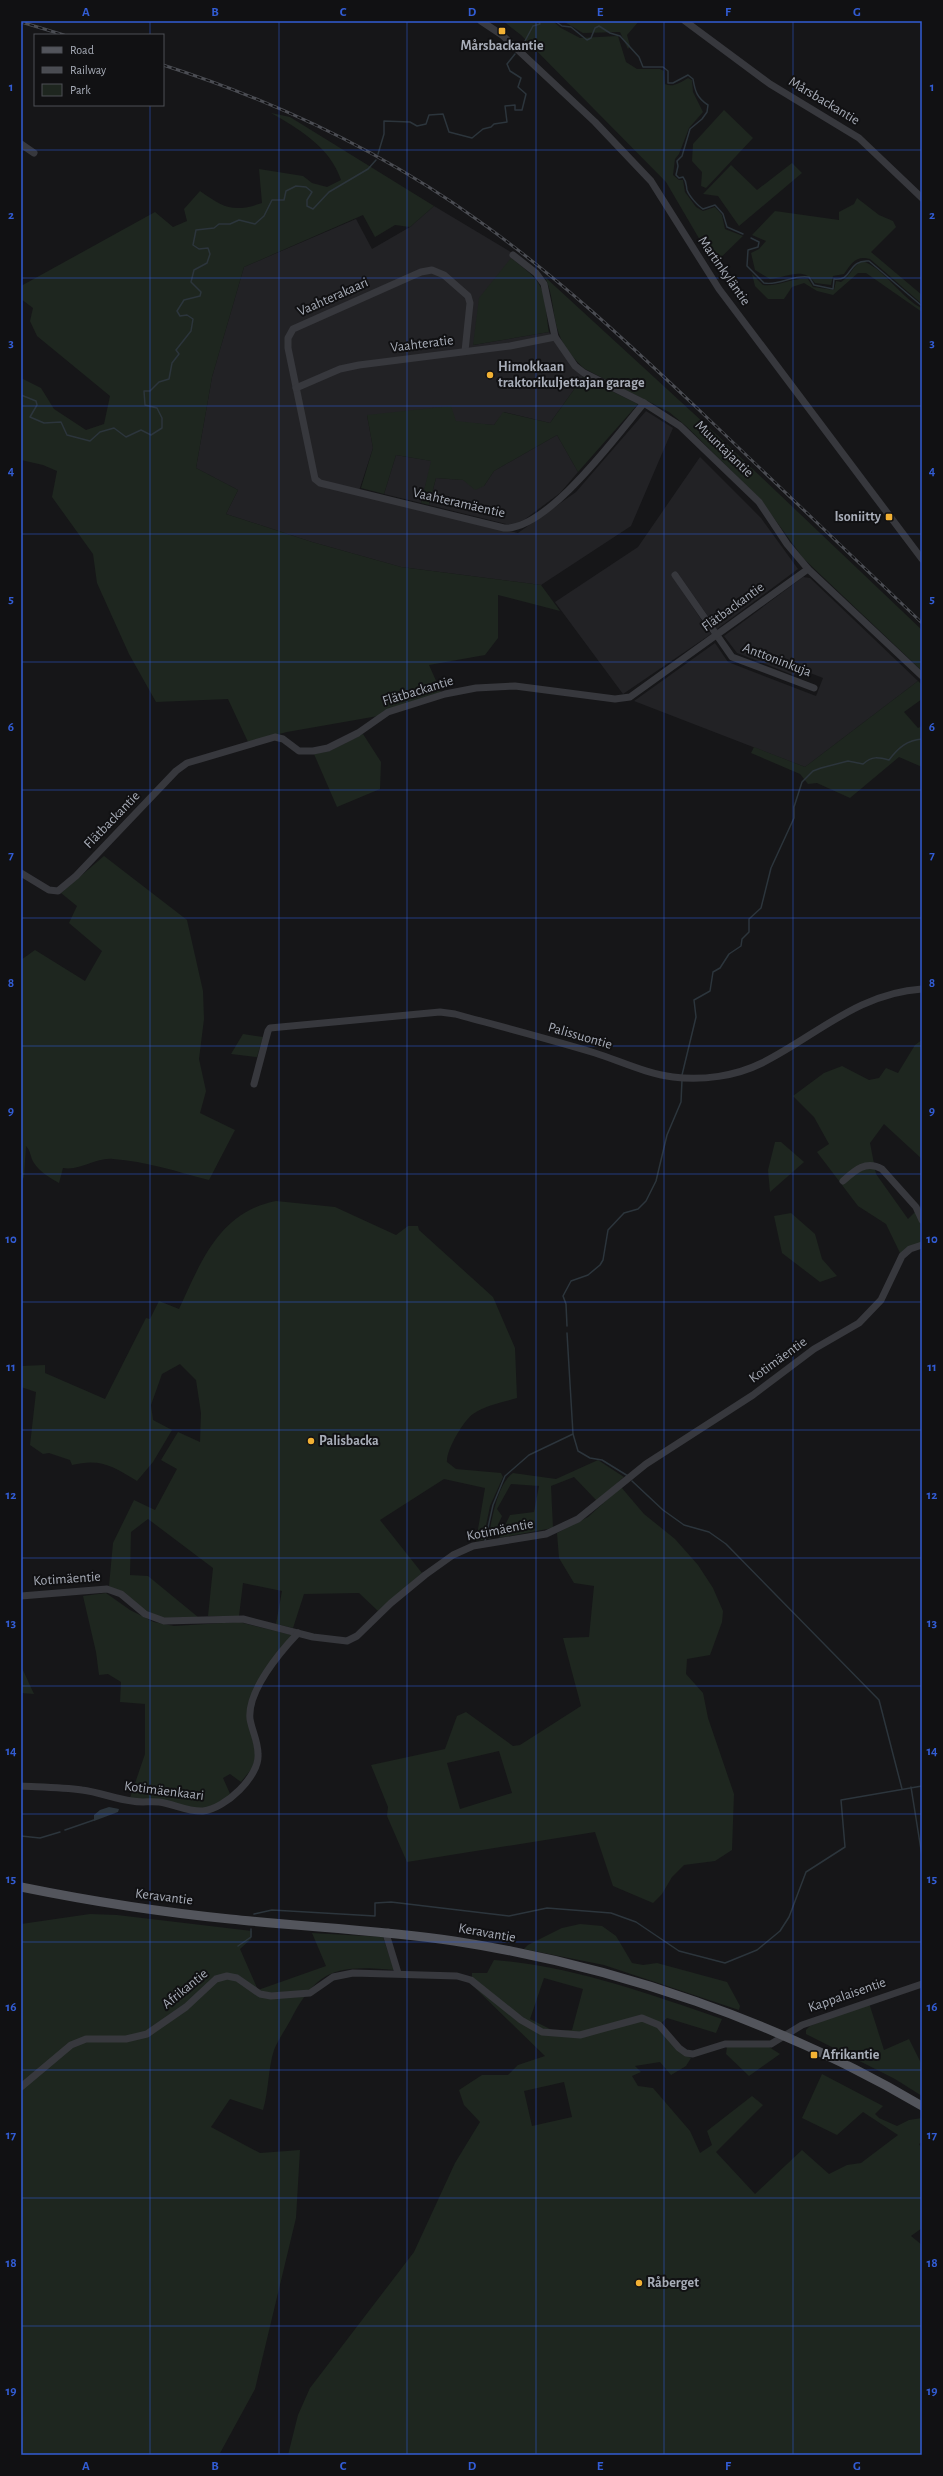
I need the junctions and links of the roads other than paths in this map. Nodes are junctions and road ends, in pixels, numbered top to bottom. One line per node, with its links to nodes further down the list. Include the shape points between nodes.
1 (481, 21): 12 (street, Martinkyläntie, via 502,35 595,122 651,181 719,289)
2 (685, 21): 5 (street, Mårsbackantie, via 770,84 860,138)
3 (21, 144): 4 (street)
4 (34, 153)
5 (922, 198)
6 (513, 255): 7 (street, Muuntajantie, via 536,273 544,284)
7 (555, 337): 8 (street, Vaahteratie); 10 (street, Muuntajantie, via 575,366 584,373)
8 (465, 352): 9 (street, Vaahteratie, via 358,365 340,369); 9 (street, Vaahterakaari, via 470,304 468,296 444,275 432,270 426,271 293,329 288,338 288,348)
9 (296, 388): 11 (street, Vaahterakaari)
10 (644, 403): 11 (street, Vaahteramäentie, via 564,496 519,527 504,528 320,483); 13 (street, Muuntajantie, via 680,426 747,489)
11 (315, 479)
12 (922, 559)
13 (808, 568): 15 (street, Flätbackantie); 16 (street, Muuntajantie)
14 (675, 575): 15 (street, Anttoninkuja)
15 (716, 635): 17 (street, Anttoninkuja, via 732,657); 18 (street, Flätbackantie, via 636,694 623,699 572,695 515,686 476,688 445,694 391,711 358,733 322,750 299,751 283,739 275,737 198,759 176,771 76,876 58,891 49,890)
16 (922, 676)
17 (814, 688)
18 (21, 873)
19 (922, 989): 20 (street, Palissuontie, via 892,994 838,1016 750,1068 699,1078 662,1075 558,1042 440,1012 270,1028)
20 (254, 1084)
21 (843, 1180): 22 (street, via 866,1165 882,1169 916,1207)
22 (922, 1220)
23 (922, 1245): 25 (street, Kotimäentie, via 910,1249 902,1256 881,1300 859,1323 814,1349 753,1395 646,1464 578,1519 546,1534 473,1546 453,1555 391,1603 357,1636 347,1641)
24 (21, 1596): 25 (street, Kotimäentie, via 107,1589 121,1594 145,1614 164,1621 230,1618)
25 (298, 1633): 26 (street, Kotimäenkaari, via 262,1679 251,1705 250,1720 257,1740 258,1762 235,1795 226,1803 205,1811 194,1811 165,1803 130,1801 82,1790)
26 (21, 1786)
27 (21, 1887): 28 (main road, Keravantie, via 95,1902 174,1913)
28 (388, 1932): 29 (street, via 387,1937); 31 (main road, Keravantie, via 492,1947 600,1972 713,2008)
29 (398, 1973): 31 (street, Afrikantie, via 465,1977 521,2020 542,2032 552,2034 592,2034 642,2018 659,2025 679,2048 686,2053 694,2054 725,2044 771,2044); 32 (street, Afrikantie, via 353,1973 333,1977 310,1993 271,1996 260,1994 237,1978 227,1976 216,1979 186,2008 147,2034 126,2039 86,2039 71,2045)
30 (922, 1984): 31 (street, Kappalaisentie, via 802,2025)
31 (784, 2037): 33 (main road, Keravantie, via 878,2081)
32 (21, 2087)
33 (922, 2106)

